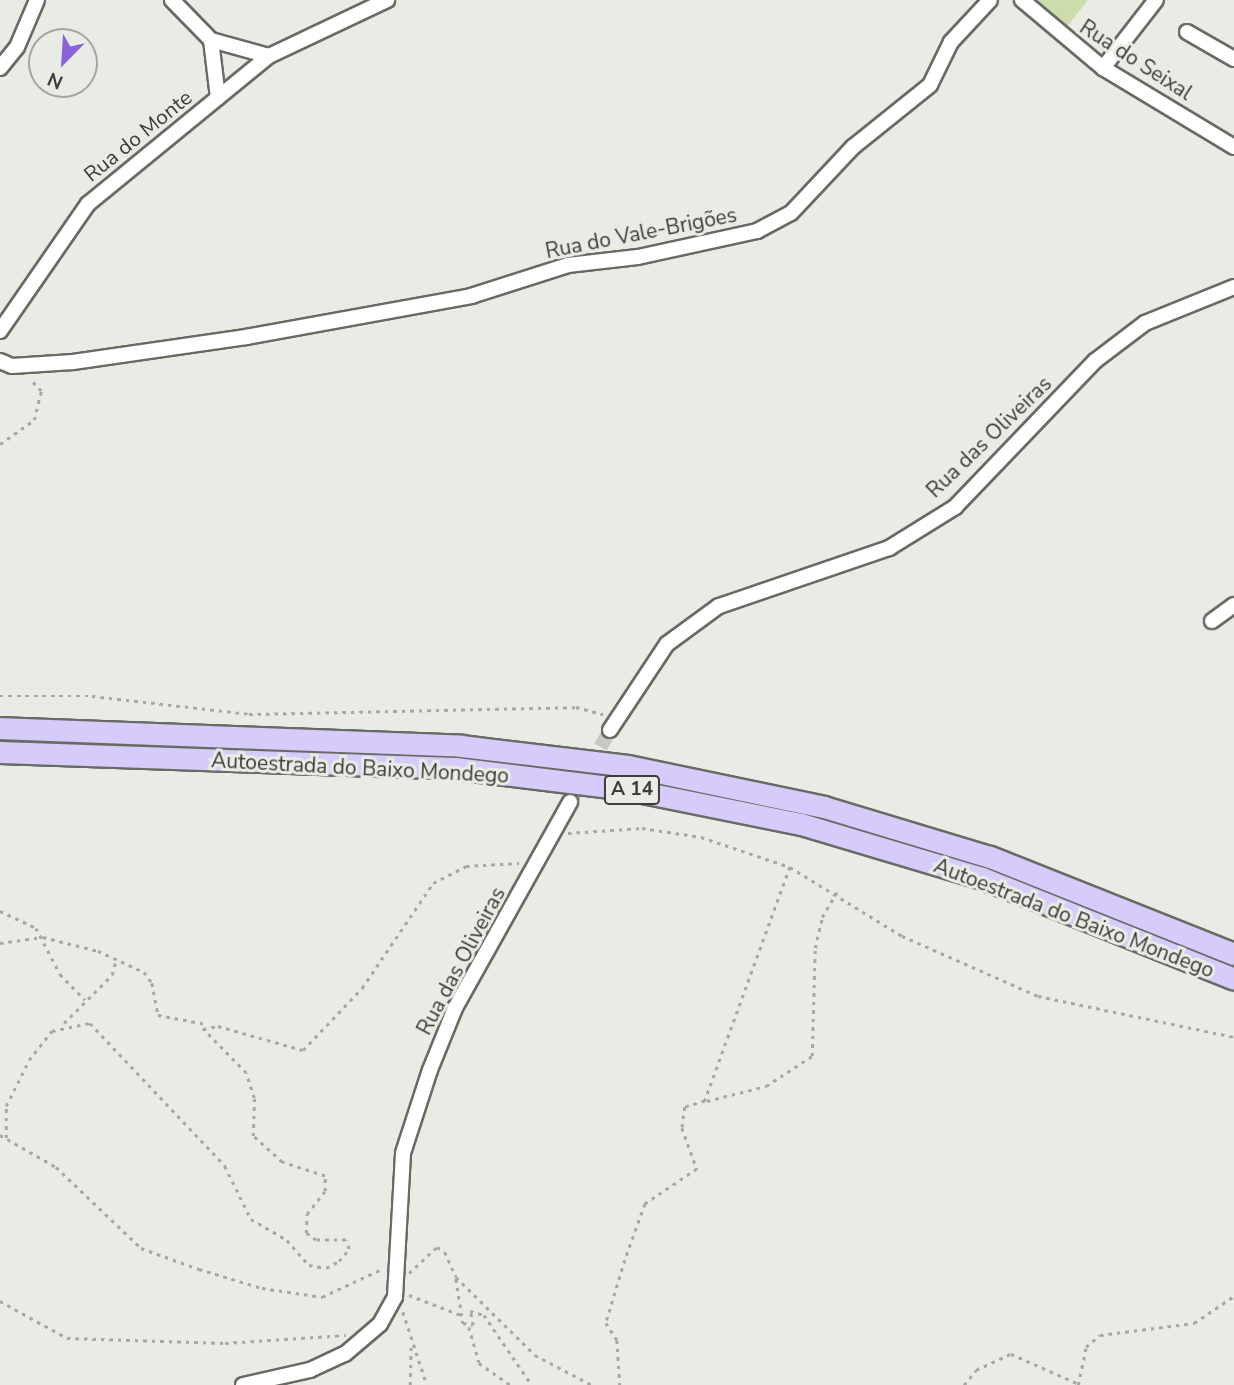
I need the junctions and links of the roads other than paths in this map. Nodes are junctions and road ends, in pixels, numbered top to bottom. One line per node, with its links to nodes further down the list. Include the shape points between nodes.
1 (37, 0): 11 (street, via 17,47)
2 (172, 0): 8 (street)
3 (387, 0): 9 (street, Rua do Monte)
4 (990, 0): 17 (street, Rua do Vale-Brigões, via 951,42 930,85 853,146 791,213 757,231 638,257 568,265 471,296 246,337 73,362 12,366)
5 (1022, 0): 12 (street, Rua do Seixal)
6 (1156, 0): 12 (street)
7 (1187, 32): 10 (street)
8 (211, 40): 9 (street); 13 (street)
9 (269, 56): 13 (street, Rua do Monte)
10 (1234, 59)
11 (0, 68)
12 (1103, 68): 14 (street, Rua do Seixal)
13 (218, 97): 16 (street, Rua do Monte, via 88,204)
14 (1234, 147)
15 (1234, 287): 20 (street, Rua das Oliveiras, via 1145,323 1115,345 955,507 889,548 719,606 667,644)
16 (0, 331)
17 (0, 361)
18 (1234, 605): 19 (street)
19 (1212, 621)
20 (613, 724)
21 (0, 728): 24 (highway, Autoestrada do Baixo Mondego / A 14, via 461,746 628,766 824,807 990,857)
22 (0, 752): 25 (highway, Autoestrada do Baixo Mondego / A 14, via 455,768 627,789 801,824 982,878)
23 (570, 802): 26 (street, Rua das Oliveiras, via 455,1008 429,1070 403,1153 395,1291 373,1330 345,1354 310,1370)
24 (1234, 954)
25 (1234, 979)
26 (243, 1385)

